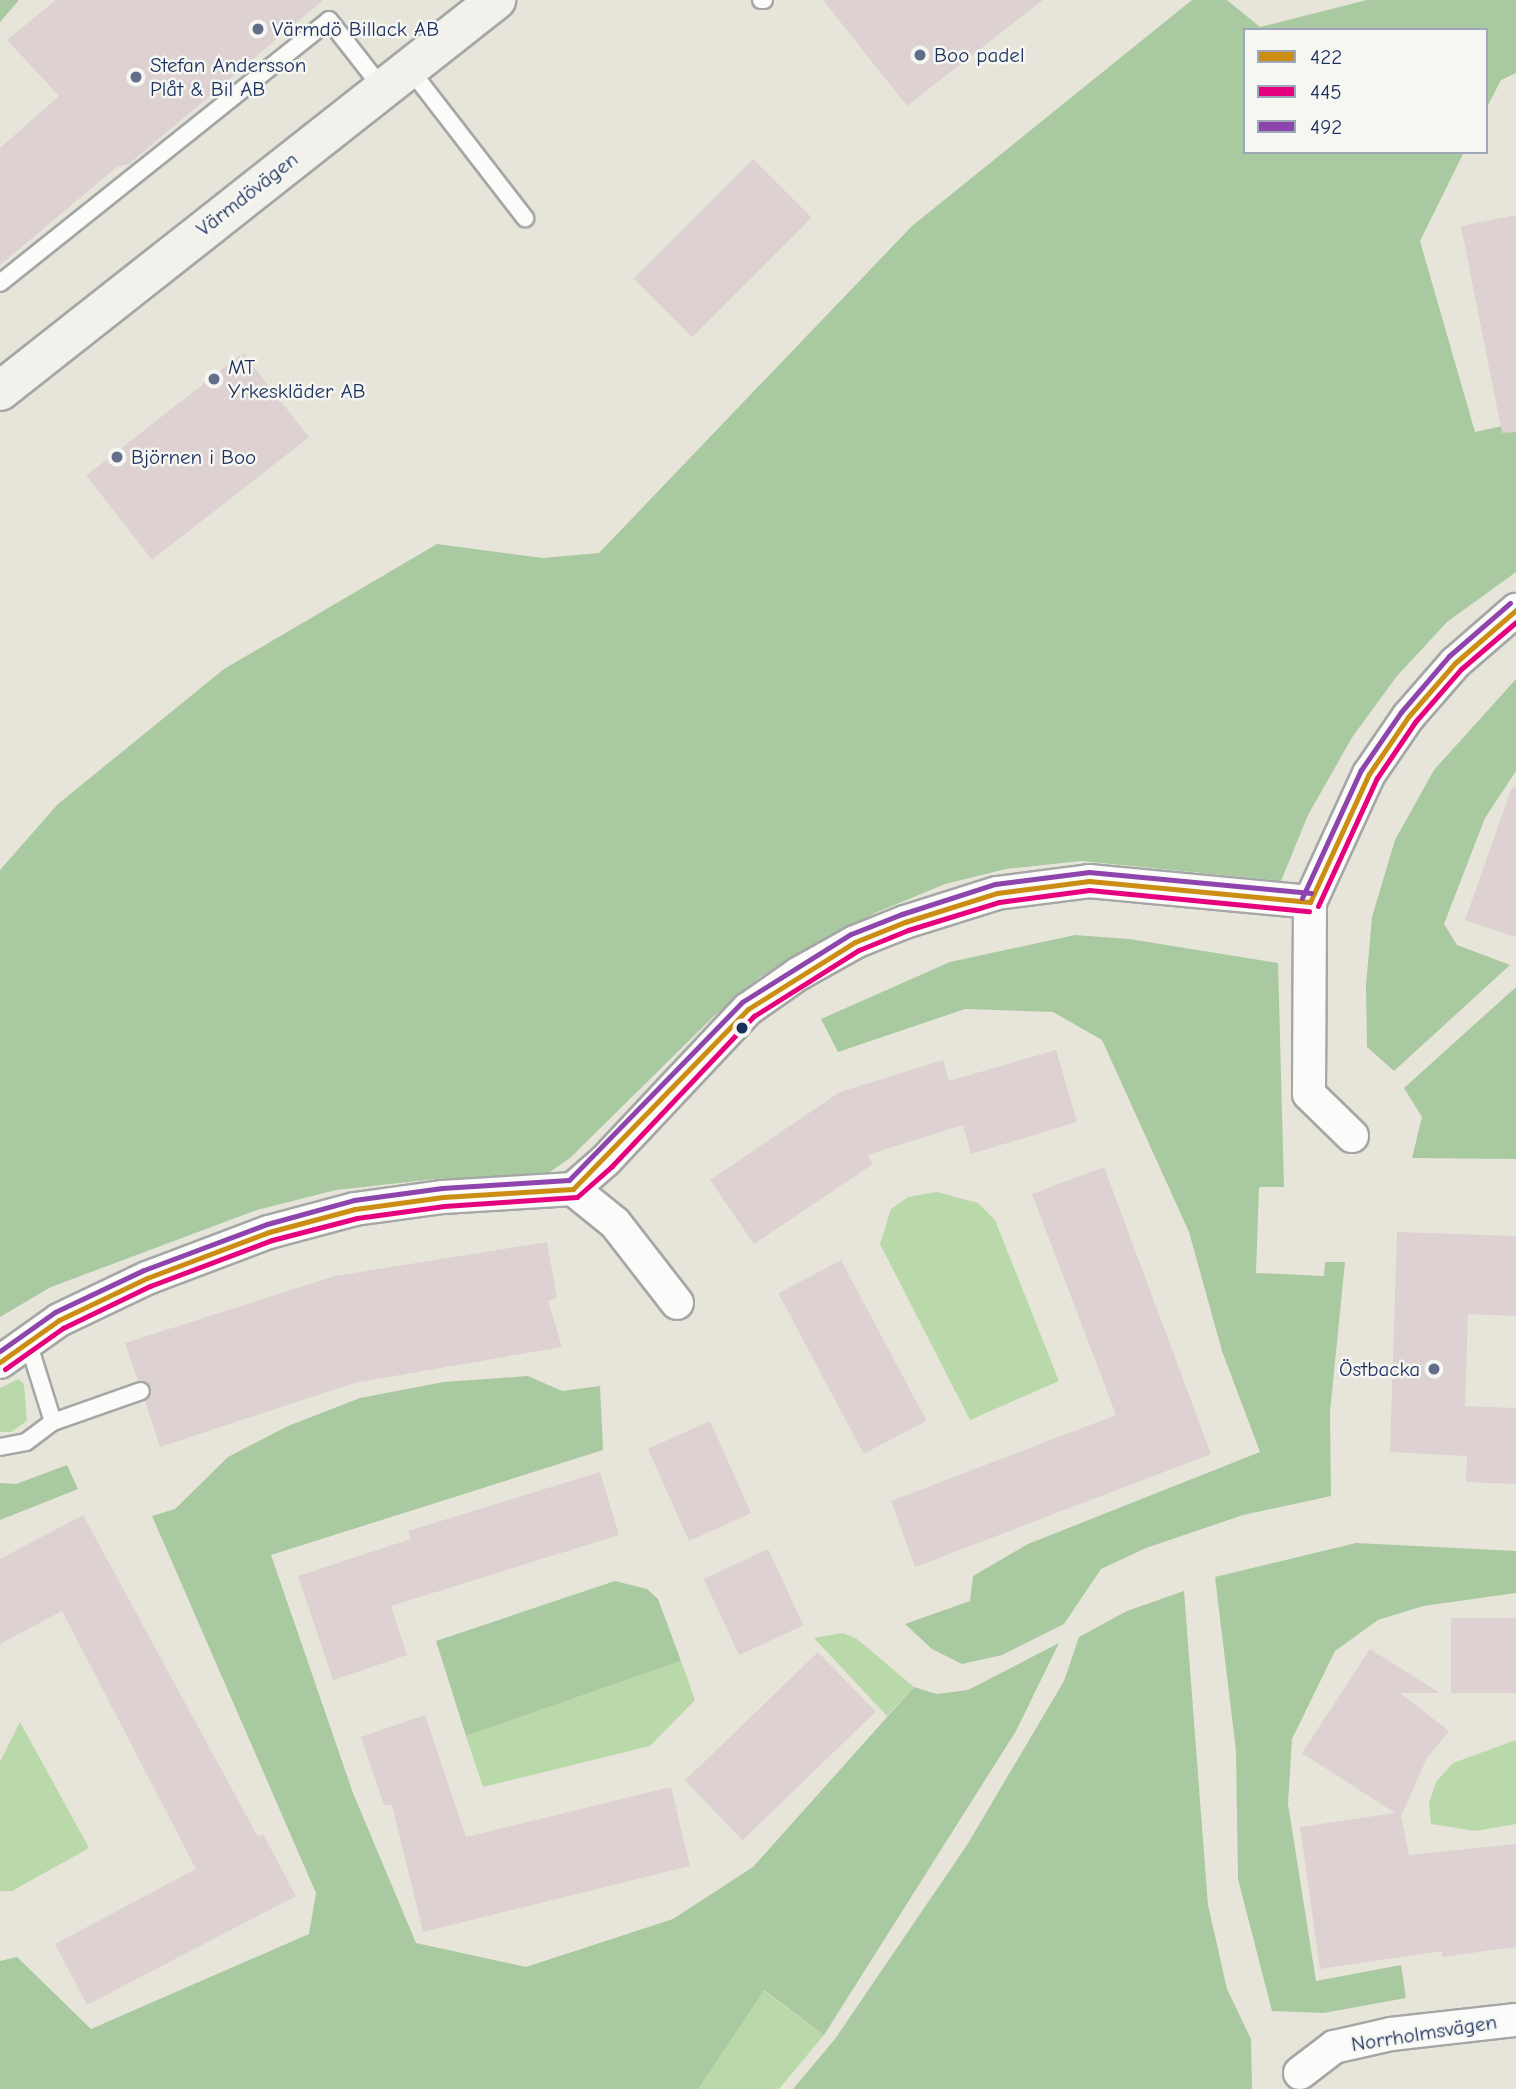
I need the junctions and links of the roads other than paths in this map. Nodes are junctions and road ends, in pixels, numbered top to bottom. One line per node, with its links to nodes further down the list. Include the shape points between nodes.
1 (496, 0): 2 (main road, Värmdövägen)
2 (396, 78): 3 (lane); 4 (lane, via 329,20); 5 (main road, Värmdövägen)
3 (525, 218)
4 (0, 283)
5 (0, 391)
6 (1516, 610): 7 (street, via 1455,663 1408,716 1369,774)
7 (1310, 902): 8 (street, via 1309,1094); 9 (street, via 1089,881 997,893 905,922 809,967 748,1009)
8 (1352, 1136)
9 (573, 1189): 10 (street, via 615,1223); 11 (street, via 443,1197 355,1209 270,1232 147,1278 59,1320)
10 (677, 1303)
11 (28, 1342): 12 (street); 14 (lane)
12 (0, 1362)
13 (141, 1391): 14 (lane)
14 (53, 1422): 15 (lane, via 26,1442)
15 (0, 1447)
16 (1516, 2020): 17 (street, Norrholmsvägen, via 1391,2034 1334,2047)
17 (1305, 2081)

